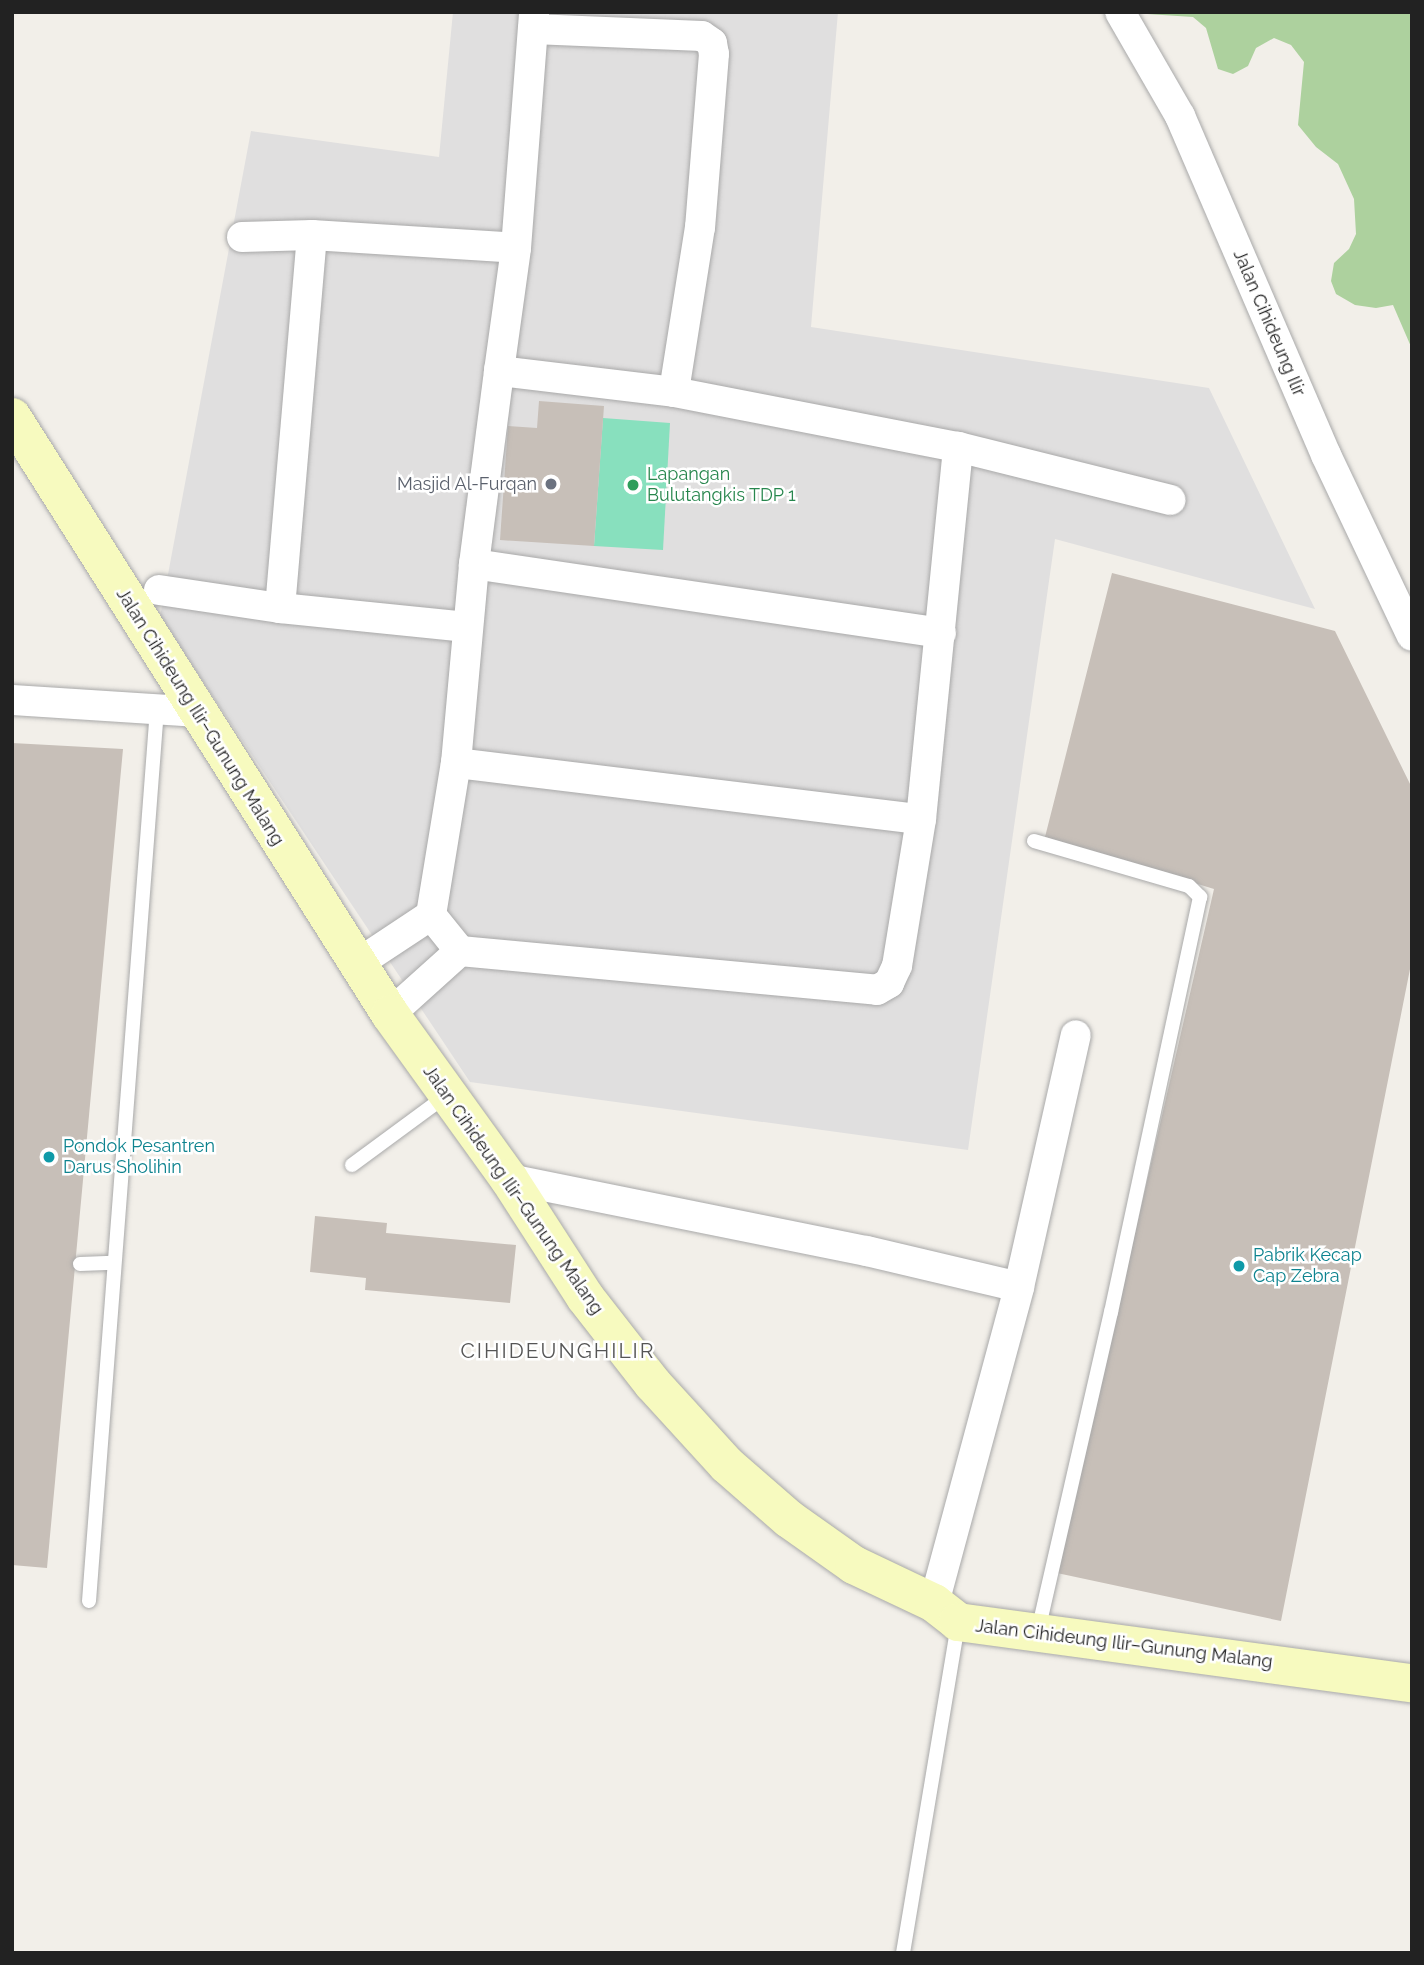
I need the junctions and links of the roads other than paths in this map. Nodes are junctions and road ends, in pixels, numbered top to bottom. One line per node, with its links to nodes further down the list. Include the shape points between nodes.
1 (1120, 12): 16 (street, Jalan Cihideung Ilir, via 1180,116 1326,455)
2 (534, 21): 5 (street); 7 (street, via 702,36 712,43 700,227)
3 (312, 235): 4 (street); 5 (street); 13 (street)
4 (242, 237)
5 (516, 248): 6 (street)
6 (499, 371): 7 (street); 11 (street)
7 (674, 392): 9 (street)
8 (12, 417): 19 (main road, Jalan Cihideung Ilir–Gunung Malang)
9 (958, 447): 10 (street); 15 (street)
10 (1171, 500)
11 (474, 564): 14 (street); 15 (street)
12 (159, 590): 13 (street)
13 (280, 608): 14 (street)
14 (467, 627): 20 (street)
15 (941, 633): 21 (street)
16 (1412, 636)
17 (12, 700): 18 (street)
18 (157, 710): 19 (street); 31 (lane)
19 (196, 712): 25 (main road, Jalan Cihideung Ilir–Gunung Malang)
20 (456, 763): 21 (street); 23 (street)
21 (921, 819): 24 (street, via 897,966 889,983 877,990)
22 (1034, 841): 36 (lane, via 1189,886 1200,897)
23 (431, 915): 24 (street); 25 (street)
24 (460, 951): 26 (street)
25 (357, 964): 26 (main road, Jalan Cihideung Ilir–Gunung Malang)
26 (390, 1014): 28 (main road, Jalan Cihideung Ilir–Gunung Malang)
27 (1076, 1035): 33 (street)
28 (449, 1094): 29 (lane); 30 (main road, Jalan Cihideung Ilir–Gunung Malang)
29 (352, 1165)
30 (509, 1179): 33 (street, via 867,1251); 35 (main road, Jalan Cihideung Ilir–Gunung Malang, via 585,1297 653,1384 727,1465 789,1519 853,1565)
31 (113, 1263): 32 (lane); 34 (lane)
32 (80, 1264)
33 (1019, 1287): 35 (street)
34 (89, 1601)
35 (946, 1613): 36 (main road, Jalan Cihideung Ilir–Gunung Malang); 38 (lane)
36 (1038, 1632): 37 (main road, Jalan Cihideung Ilir–Gunung Malang)
37 (1412, 1684)
38 (903, 1953)

